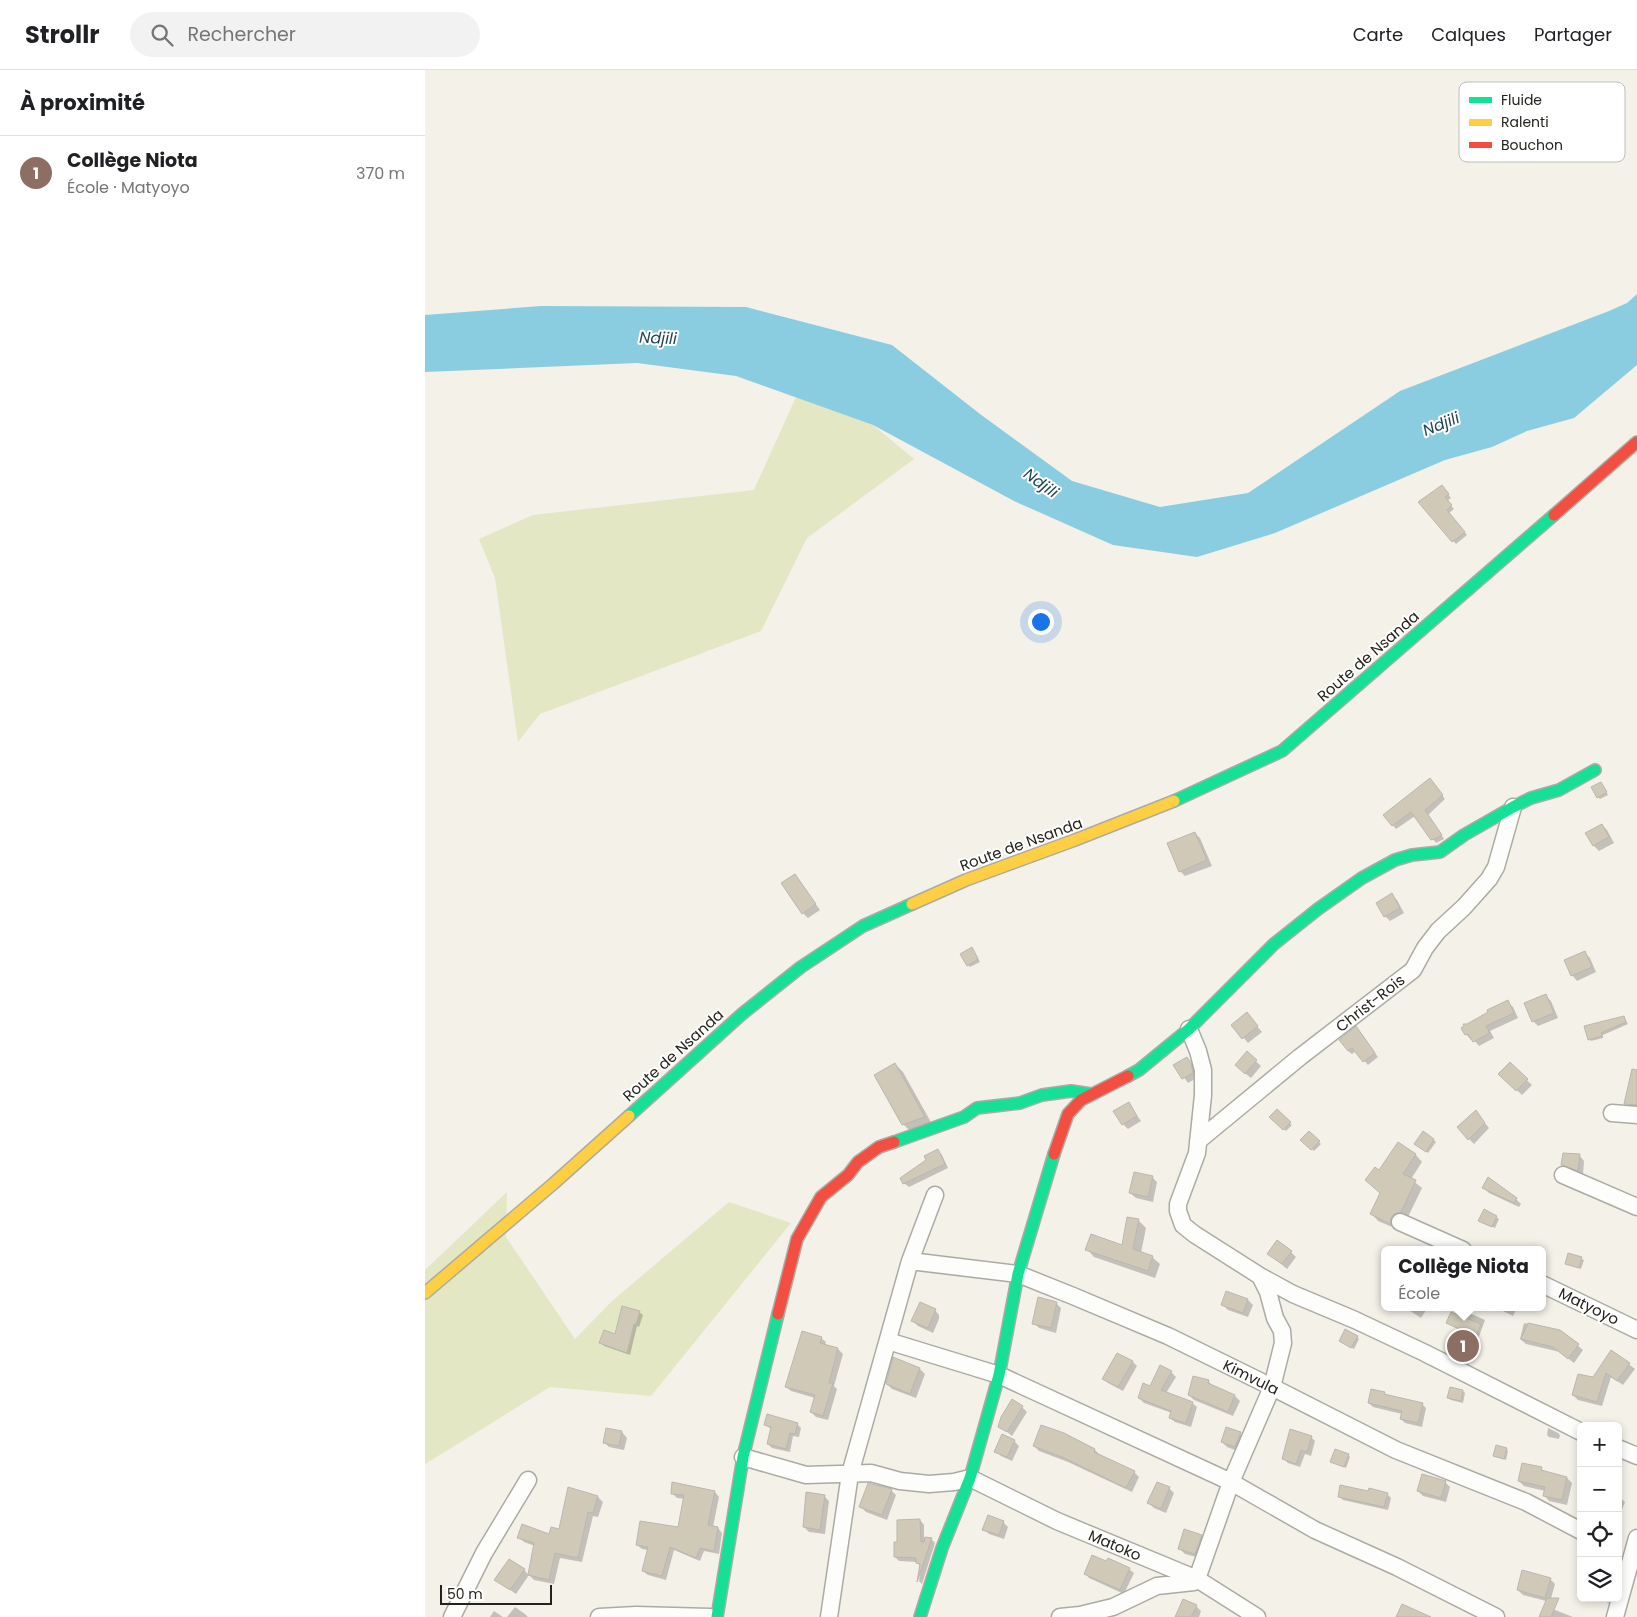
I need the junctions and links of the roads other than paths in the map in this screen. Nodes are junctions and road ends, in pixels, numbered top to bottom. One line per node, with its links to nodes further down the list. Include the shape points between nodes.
1 (1637, 442): 18 (street, Route de Nsanda, via 1282,751 1183,797 966,880 863,926 801,967 742,1014 553,1184)
2 (1595, 770): 3 (street, via 1559,790)
3 (1513, 807): 4 (street, via 1440,852 1395,860 1362,878 1274,944); 8 (street, Christ-Rois, via 1496,866 1489,879 1438,931 1413,970 1299,1057)
4 (1189, 1029): 5 (street, via 1139,1070); 8 (street, via 1203,1070)
5 (1091, 1094): 15 (street, via 1068,1114); 26 (street, via 1071,1091 1041,1095 1020,1103 977,1108 964,1117 879,1147 821,1197 797,1238)
6 (1612, 1112): 7 (street)
7 (1637, 1115)
8 (1198, 1141): 16 (street, via 1197,1153 1178,1204 1183,1225)
9 (1563, 1174): 11 (street)
10 (935, 1196): 14 (street)
11 (1637, 1207)
12 (1400, 1222): 13 (street)
13 (1454, 1246)
14 (910, 1261): 15 (street, Kimvula); 20 (street)
15 (1018, 1274): 21 (street); 22 (street, Kimvula, via 1167,1336)
16 (1260, 1276): 22 (street, via 1283,1337); 23 (street, via 1425,1353)
17 (1546, 1286): 19 (street, Matyoyo)
18 (425, 1292)
19 (1637, 1330)
20 (888, 1341): 21 (street); 27 (street)
21 (999, 1375): 28 (street); 30 (street)
22 (1272, 1387): 30 (street); 31 (street, Kimvula, via 1396,1450 1526,1502)
23 (1577, 1430)
24 (1622, 1450): 25 (street)
25 (1637, 1456)
26 (743, 1457): 27 (street, via 806,1475); 37 (street)
27 (850, 1474): 28 (street, via 871,1473 929,1484); 38 (street)
28 (970, 1478): 33 (street, Matoko, via 1057,1521); 39 (street, via 942,1548)
29 (528, 1480): 34 (street, via 484,1553)
30 (1231, 1482): 33 (street); 42 (street, via 1315,1530)
31 (1577, 1529)
32 (1631, 1548): 43 (street)
33 (1197, 1579): 40 (street, via 1157,1586 1113,1607); 41 (street, Matoko)
34 (452, 1617)
35 (599, 1617): 36 (street)
36 (710, 1617)
37 (717, 1617)
38 (829, 1617)
39 (920, 1617)
40 (1060, 1617)
41 (1257, 1617)
42 (1496, 1617)
43 (1615, 1617)

